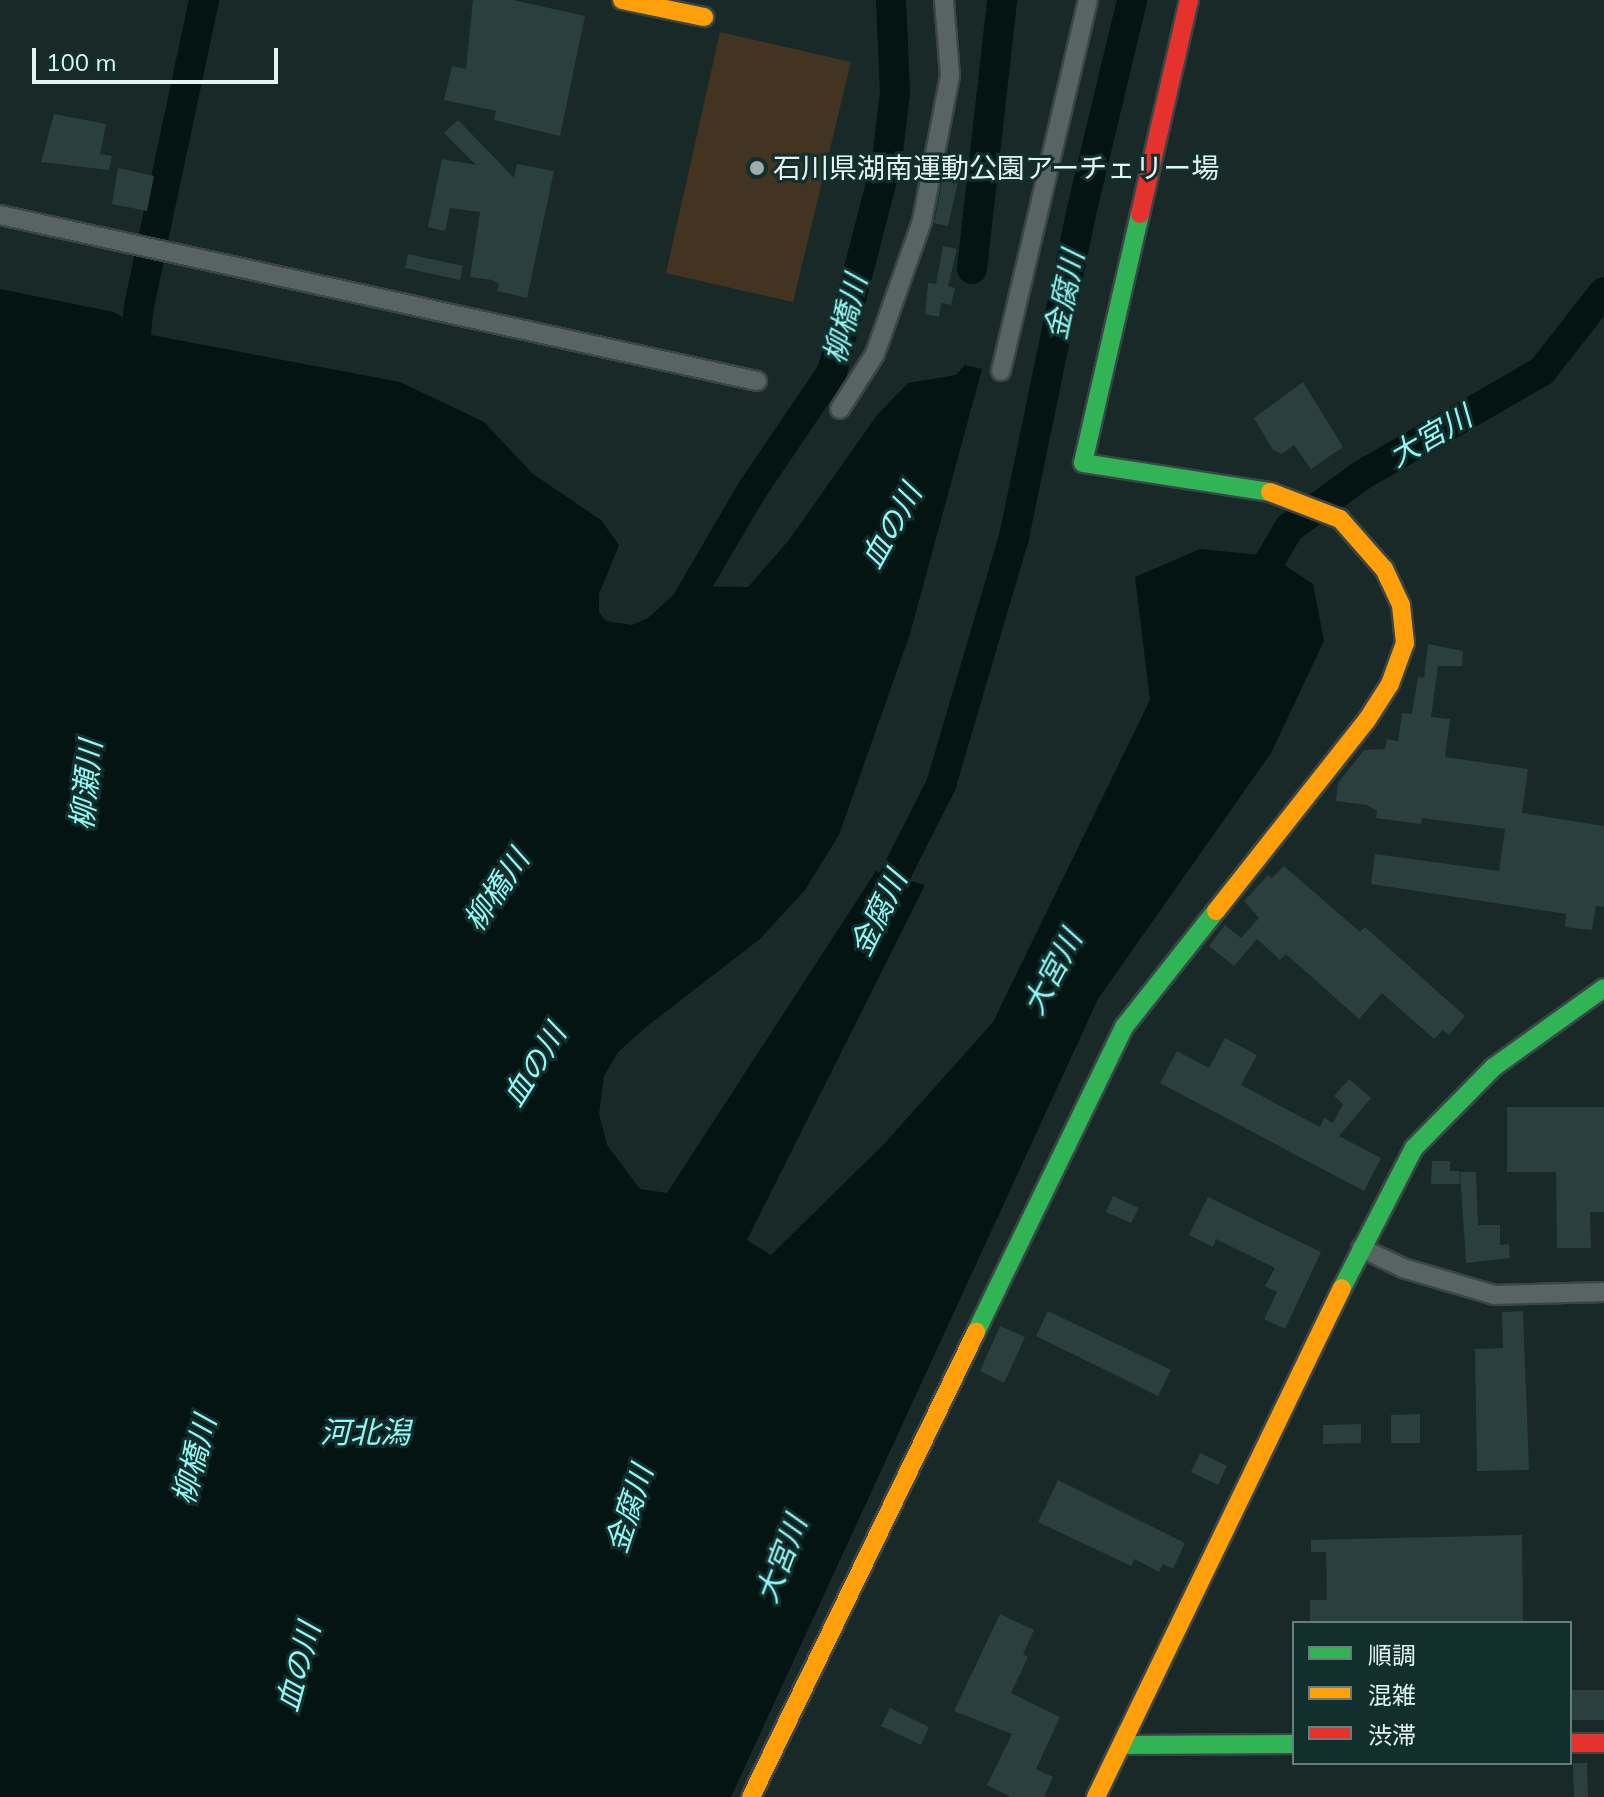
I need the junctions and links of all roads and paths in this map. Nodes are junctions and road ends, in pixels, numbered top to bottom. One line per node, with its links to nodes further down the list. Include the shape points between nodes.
1 (622, 0): 5 (street)
2 (944, 0): 9 (street, via 950,75 922,221 875,354)
3 (1088, 0): 7 (street)
4 (1189, 0): 17 (street, via 1083,463 1256,487 1340,519 1384,569 1401,605 1405,643 1390,684 1367,720 1124,1027)
5 (704, 17)
6 (0, 215): 8 (street)
7 (1001, 371)
8 (757, 381)
9 (840, 409)
10 (1604, 988): 11 (street, via 1494,1067 1448,1108 1391,1186)
11 (1361, 1248): 12 (street, via 1403,1268 1494,1295); 16 (street)
12 (1604, 1292)
13 (1572, 1743): 14 (street)
14 (1604, 1743)
15 (1292, 1744): 16 (street)
16 (1122, 1745): 18 (street)
17 (751, 1797)
18 (1096, 1797)

